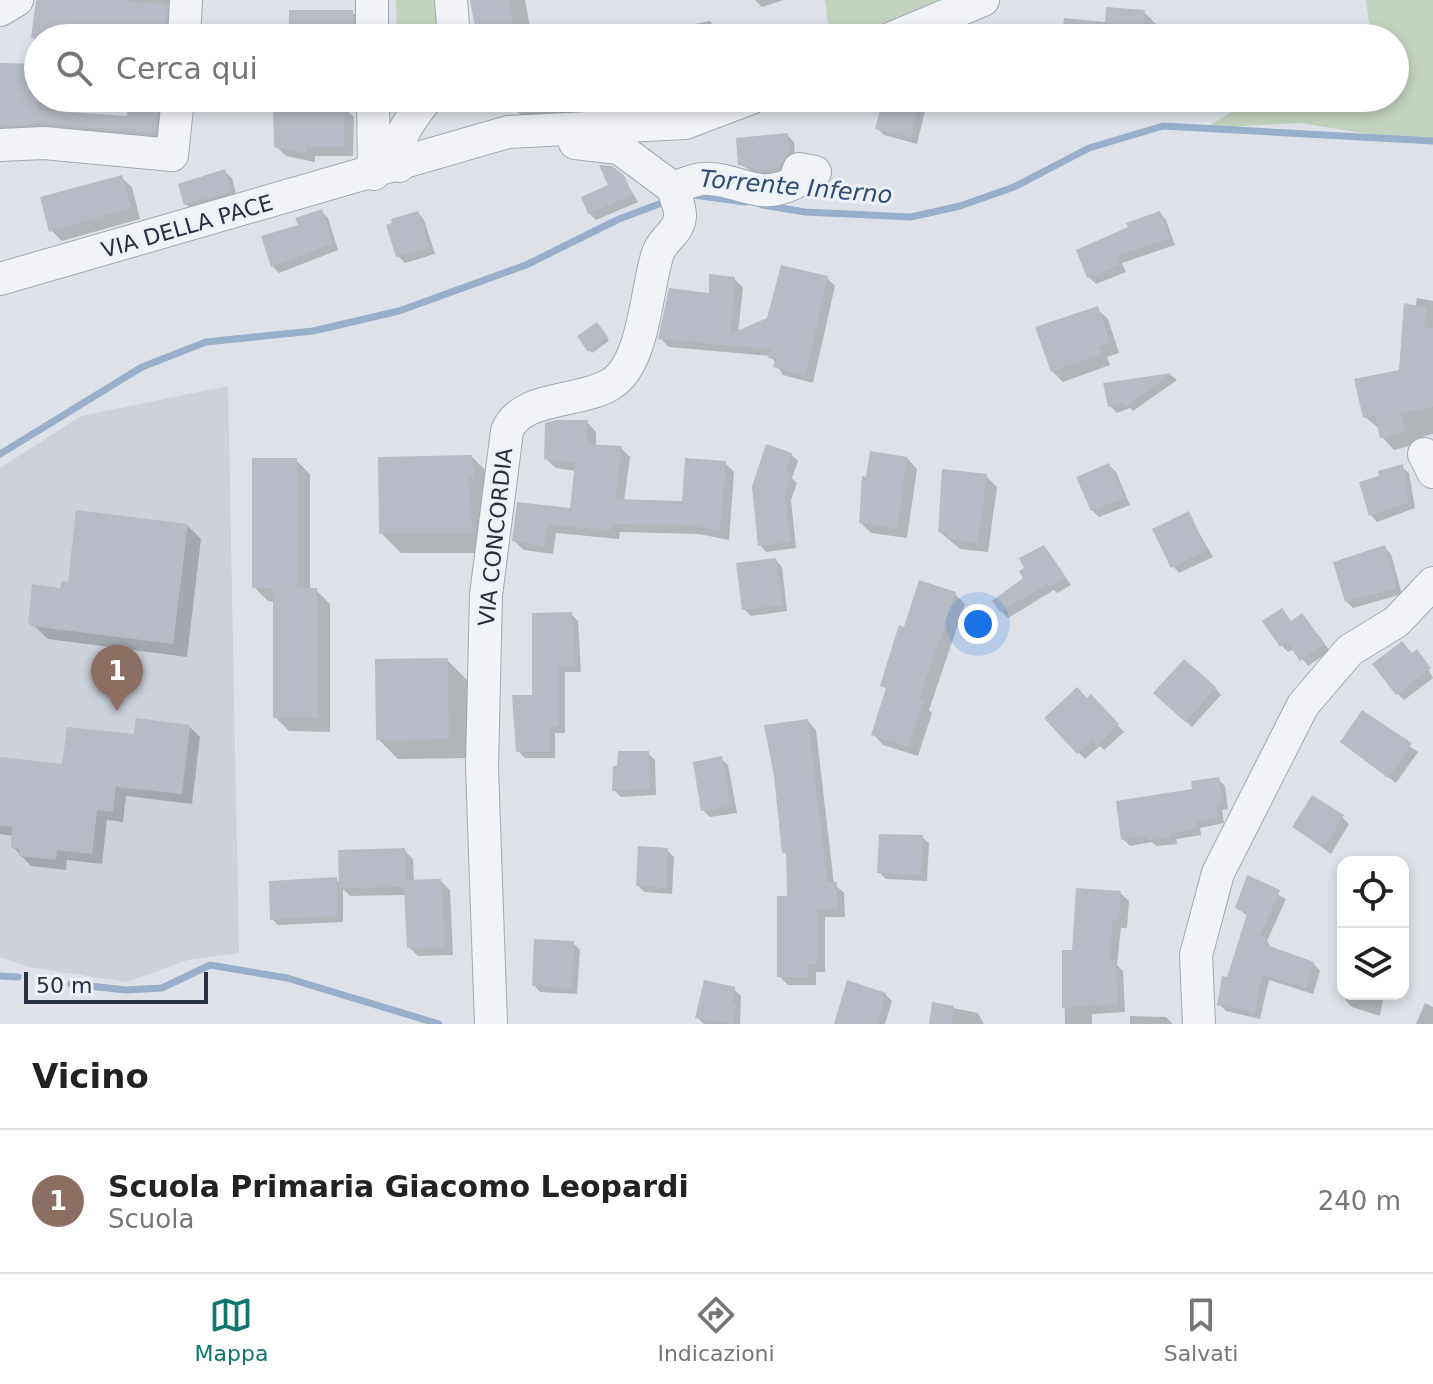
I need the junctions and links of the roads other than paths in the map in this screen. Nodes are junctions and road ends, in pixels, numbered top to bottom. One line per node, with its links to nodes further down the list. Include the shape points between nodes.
1 (17, 0): 6 (street)
2 (186, 0): 7 (street)
3 (372, 0): 8 (street)
4 (451, 0): 9 (street)
5 (983, 0): 10 (street)
6 (0, 10)
7 (185, 24)
8 (372, 24)
9 (453, 24)
10 (926, 24)
11 (177, 112): 16 (street, via 172,155 44,143)
12 (376, 112): 17 (street)
13 (416, 112): 17 (street, via 402,130)
14 (714, 112): 15 (street, VIA DELLA PACE, via 685,123)
15 (537, 133): 17 (street, VIA DELLA PACE, via 508,132); 19 (street, via 619,148)
16 (0, 145)
17 (387, 170): 20 (street, VIA DELLA PACE)
18 (815, 172): 19 (street, via 799,169 794,183 777,191 708,178)
19 (676, 198): 22 (street, VIA CONCORDIA, via 677,230 660,248 635,347 613,383 523,413 507,431 486,595 482,767)
20 (0, 279)
21 (1433, 583): 23 (street, via 1396,622 1350,650 1303,705 1218,873 1196,955)
22 (491, 1024)
23 (1199, 1024)

